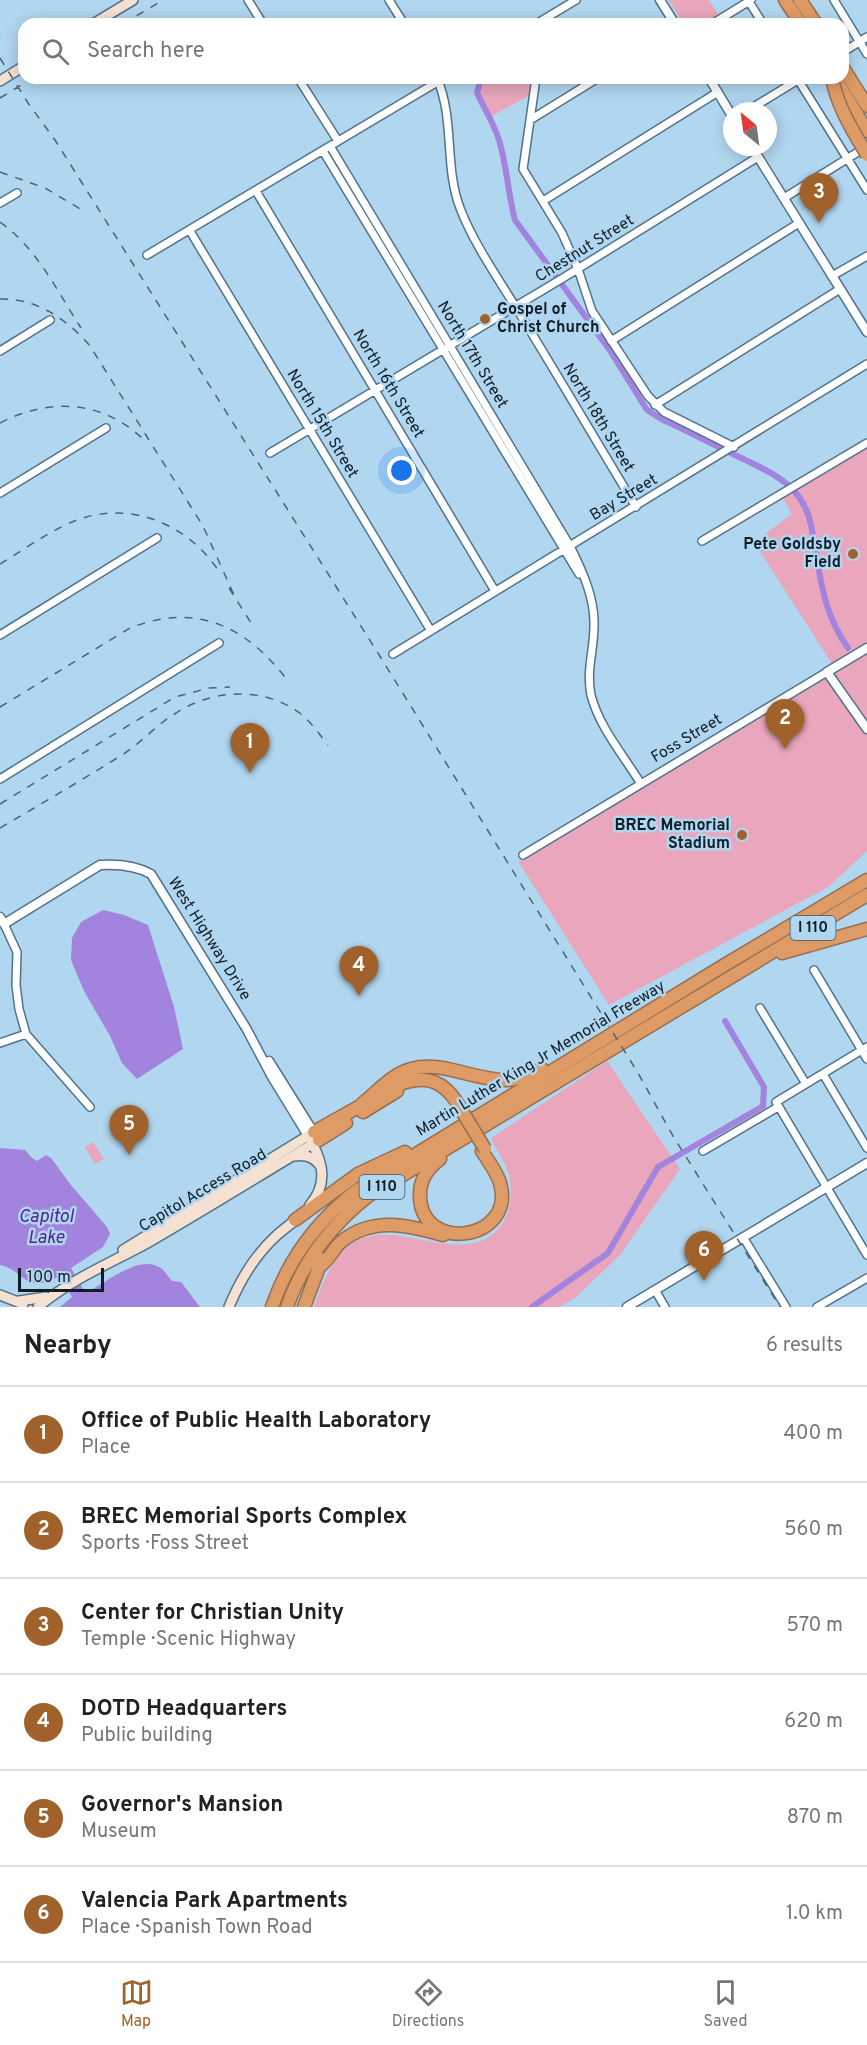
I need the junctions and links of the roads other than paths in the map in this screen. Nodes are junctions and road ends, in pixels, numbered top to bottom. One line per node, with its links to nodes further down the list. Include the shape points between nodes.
1 (133, 0): 10 (main road)
2 (248, 0): 12 (street)
3 (389, 0): 13 (street)
4 (576, 0): 14 (street)
5 (660, 0): 15 (street)
6 (750, 0): 16 (street); 17 (street)
7 (785, 0): 18 (highway)
8 (801, 0): 19 (highway)
9 (834, 0): 20 (street)
10 (118, 4): 11 (main road)
11 (100, 18)
12 (259, 18)
13 (400, 18)
14 (549, 18)
15 (671, 18)
16 (722, 18)
17 (760, 18)
18 (797, 18)
19 (812, 18)
20 (845, 18)
21 (849, 24): 23 (street)
22 (867, 37): 23 (street)
23 (860, 42): 24 (street); 25 (street)
24 (849, 48)
25 (867, 54)
26 (18, 70): 28 (main road)
27 (849, 78): 42 (highway)
28 (0, 81)
29 (302, 84): 45 (street)
30 (432, 84): 45 (street)
31 (441, 84): 66 (street, North 18th Street, via 458,202)
32 (535, 84): 43 (street)
33 (588, 84): 43 (street)
34 (713, 84): 39 (street)
35 (791, 84): 41 (street)
36 (802, 84): 50 (street)
37 (833, 84): 48 (highway, bridge, via 851,129)
38 (837, 84): 44 (highway)
39 (718, 92): 40 (street); 55 (street)
40 (724, 102)
41 (762, 102)
42 (867, 106)
43 (530, 120): 55 (street, via 522,167)
44 (867, 131)
45 (339, 141): 47 (street)
46 (867, 146): 50 (street)
47 (326, 148): 52 (street); 63 (street, North 17th Street); 64 (street, North 17th Street)
48 (867, 155)
49 (758, 157): 54 (street); 61 (street, Chestnut Street)
50 (847, 159): 51 (street); 54 (street)
51 (867, 190)
52 (256, 191): 58 (street); 74 (street, North 16th Street)
53 (17, 193): 56 (street)
54 (784, 198): 57 (street)
55 (543, 201): 61 (street)
56 (0, 203)
57 (799, 223): 62 (street); 69 (street)
58 (190, 231): 59 (street); 77 (street, North 15th Street)
59 (147, 255)
60 (867, 256): 62 (street)
61 (578, 269): 66 (street, Chestnut Street); 69 (street, via 590,307)
62 (832, 276): 65 (street)
63 (409, 277): 64 (street); 70 (street, North 17th Street)
64 (401, 281): 71 (street, North 17th Street)
65 (840, 289): 68 (street); 75 (street)
66 (516, 307): 70 (street, Chestnut Street); 83 (street, North 18th Street)
67 (50, 320): 72 (street)
68 (867, 332)
69 (611, 341): 75 (street)
70 (450, 346): 71 (street, Chestnut Street); 81 (street, North 17th Street)
71 (443, 350): 74 (street, Chestnut Street); 81 (street, North 17th Street)
72 (0, 351)
73 (867, 364): 79 (street, Bay Street)
74 (376, 390): 77 (street, Chestnut Street); 87 (street, North 16th Street)
75 (655, 405): 79 (street)
76 (106, 428): 82 (street)
77 (310, 430): 80 (street, Chestnut Street); 88 (street, North 15th Street)
78 (867, 443): 85 (street)
79 (732, 448): 83 (street, Bay Street)
80 (270, 453)
81 (523, 475): 86 (street, North 17th Street)
82 (0, 493)
83 (636, 507): 86 (street, Bay Street)
84 (157, 538): 89 (street)
85 (702, 541)
86 (567, 548): 87 (street, Bay Street); 96 (street, North 17th Street, via 591,599 592,696 603,723)
87 (495, 591): 88 (street, Bay Street)
88 (431, 631): 92 (street, Bay Street)
89 (0, 635)
90 (219, 644): 95 (street)
91 (867, 648): 93 (street, Foss Street)
92 (393, 654)
93 (827, 672): 94 (street); 96 (street, Foss Street)
94 (867, 729)
95 (0, 779)
96 (641, 784): 97 (street, Foss Street)
97 (523, 855)
98 (867, 872): 101 (highway)
99 (867, 880): 101 (highway, Martin Luther King Jr Memorial Freeway / I 110)
100 (867, 895): 104 (highway, Martin Luther King Jr Memorial Freeway / I 110)
101 (811, 913): 110 (highway, Martin Luther King Jr Memorial Freeway / I 110)
102 (2, 921): 107 (street, via 17,952 16,985); 120 (street, West Highway Drive, via 100,865 140,868 151,874 262,1049)
103 (867, 929): 104 (highway)
104 (758, 961): 118 (highway, Martin Luther King Jr Memorial Freeway / I 110)
105 (814, 970): 109 (street)
106 (760, 1008): 113 (street)
107 (26, 1034): 108 (street); 116 (street)
108 (0, 1043)
109 (864, 1049): 111 (street); 112 (street)
110 (574, 1057): 114 (highway, via 510,1080 414,1068 398,1075); 119 (highway, Martin Luther King Jr Memorial Freeway / I 110)
111 (867, 1059)
112 (823, 1074): 113 (street); 121 (street)
113 (806, 1084): 115 (street)
114 (362, 1104): 117 (highway, via 403,1082 419,1079 442,1086 453,1095); 120 (highway)
115 (777, 1105): 123 (street); 127 (street)
116 (90, 1107)
117 (458, 1107): 120 (highway, via 437,1088 411,1085); 122 (highway, bridge)
118 (516, 1107): 122 (highway, via 427,1172 420,1203 439,1229 470,1234 487,1225 497,1212 501,1187); 128 (highway, Martin Luther King Jr Memorial Freeway / I 110)
119 (484, 1111): 129 (highway, via 358,1174); 142 (highway, Martin Luther King Jr Memorial Freeway / I 110, via 367,1183 333,1210 296,1255)
120 (313, 1138): 124 (main road, Capitol Access Road); 126 (main road); 132 (main road, Capitol Access Road, via 150,1232)
121 (867, 1148)
122 (483, 1150): 133 (highway, via 502,1177 505,1195 499,1217 485,1232 463,1238 398,1224 372,1227 343,1240)
123 (703, 1151)
124 (289, 1157): 126 (main road, via 312,1157); 132 (main road, Capitol Access Road, via 159,1236)
125 (867, 1163): 127 (street)
126 (322, 1170): 129 (main road, via 318,1194)
127 (826, 1186): 130 (street); 131 (street)
128 (380, 1189): 133 (highway, via 336,1237); 143 (highway, Martin Luther King Jr Memorial Freeway / I 110, via 349,1212 322,1240 301,1273)
129 (296, 1220): 141 (main road, via 260,1254)
130 (743, 1237): 135 (street); 147 (street)
131 (867, 1255)
132 (101, 1265): 137 (main road, Capitol Access Road)
133 (320, 1266): 144 (highway)
134 (867, 1278): 148 (street)
135 (655, 1290): 145 (street); 146 (street)
136 (0, 1295): 138 (main road)
137 (48, 1297): 138 (main road); 140 (main road, Capitol Access Road)
138 (20, 1303): 139 (main road, via 8,1300)
139 (0, 1306)
140 (38, 1307)
141 (229, 1307)
142 (272, 1307)
143 (287, 1307)
144 (304, 1307)
145 (627, 1307)
146 (665, 1307)
147 (786, 1307)
148 (817, 1307)

